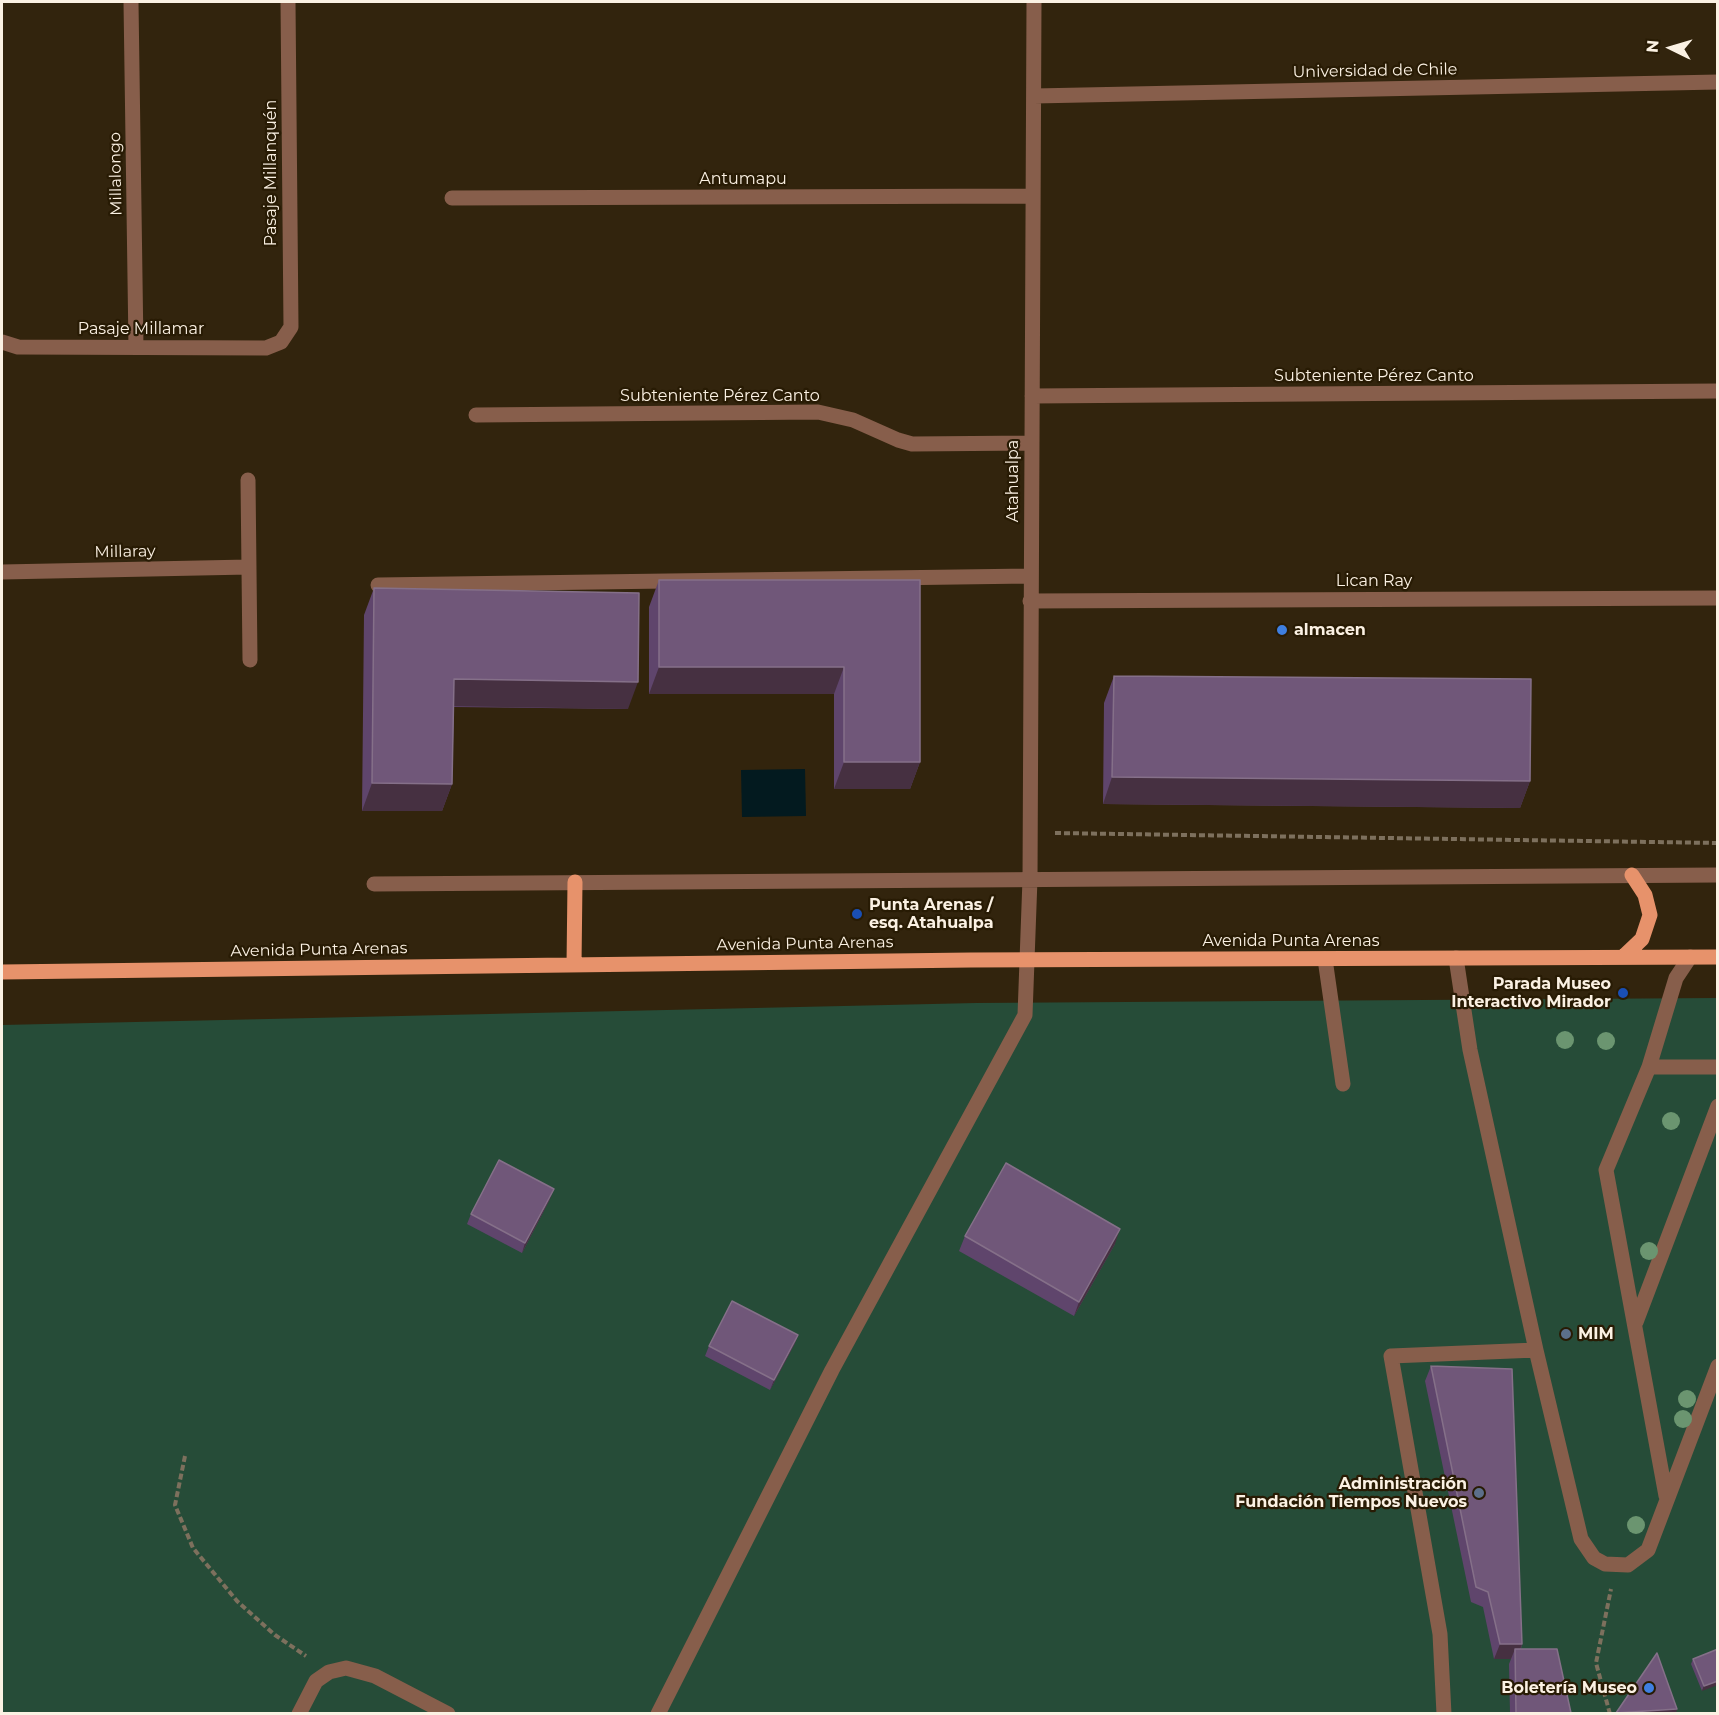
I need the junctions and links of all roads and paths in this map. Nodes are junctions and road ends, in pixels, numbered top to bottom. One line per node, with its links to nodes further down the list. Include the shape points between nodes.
1 (131, 2): 10 (street, Millalongo)
2 (288, 2): 9 (street, Pasaje Millanquén, via 291,327)
3 (1035, 2): 5 (street, Atahualpa)
4 (1718, 82): 5 (street, Universidad de Chile)
5 (1034, 96): 6 (street, Atahualpa)
6 (1033, 196): 7 (street, Antumapu); 12 (street, Atahualpa)
7 (453, 198)
8 (2, 342): 10 (street, Pasaje Millamar, via 18,347)
9 (280, 342): 10 (street, Pasaje Millamar, via 266,348)
10 (136, 347)
11 (1718, 391): 12 (street, Subteniente Pérez Canto)
12 (1032, 396): 14 (street, Atahualpa)
13 (476, 416): 14 (street, Subteniente Pérez Canto, via 818,412 853,420 912,444)
14 (1032, 443): 18 (street, Atahualpa)
15 (248, 480): 16 (street)
16 (249, 567): 17 (street, Millaray); 22 (street)
17 (2, 573)
18 (1030, 576): 19 (street); 21 (street, Atahualpa)
19 (378, 585)
20 (1718, 598): 21 (street, Lican Ray)
21 (1030, 601): 23 (street, Atahualpa)
22 (250, 660)
23 (1028, 832): 24 (path); 27 (street, Atahualpa)
24 (1718, 843)
25 (1632, 875): 26 (street); 27 (street); 30 (main road, via 1645,895 1650,915 1642,939)
26 (1718, 875)
27 (1029, 879): 28 (street); 35 (street, Atahualpa)
28 (575, 882): 29 (street); 36 (main road)
29 (374, 884)
30 (1623, 957): 31 (main road, Avenida Punta Arenas); 33 (main road, Avenida Punta Arenas)
31 (1690, 957): 32 (main road, Avenida Punta Arenas); 38 (street, via 1676,978)
32 (1718, 957)
33 (1456, 958): 34 (main road, Avenida Punta Arenas); 43 (street, via 1470,1050)
34 (1325, 959): 35 (main road, Avenida Punta Arenas); 40 (street)
35 (1028, 960): 36 (main road, Avenida Punta Arenas); 51 (street, Atahualpa, via 1025,1016 832,1370)
36 (574, 965): 37 (main road, Avenida Punta Arenas)
37 (2, 972)
38 (1649, 1067): 39 (street); 42 (street, via 1606,1170)
39 (1718, 1067)
40 (1343, 1084)
41 (1718, 1106): 42 (street)
42 (1636, 1323): 46 (street)
43 (1536, 1350): 47 (street, via 1581,1539 1594,1558); 52 (street, via 1391,1356 1440,1635)
44 (1718, 1366): 46 (street)
45 (185, 1456): 48 (path, via 175,1505 193,1548 237,1601 267,1628)
46 (1666, 1496): 47 (street, via 1647,1550 1628,1564)
47 (1616, 1566): 53 (path, via 1596,1664)
48 (329, 1672): 49 (street, via 316,1681); 50 (street, via 346,1668 375,1676)
49 (299, 1713)
50 (448, 1713)
51 (658, 1713)
52 (1444, 1713)
53 (1610, 1713)

